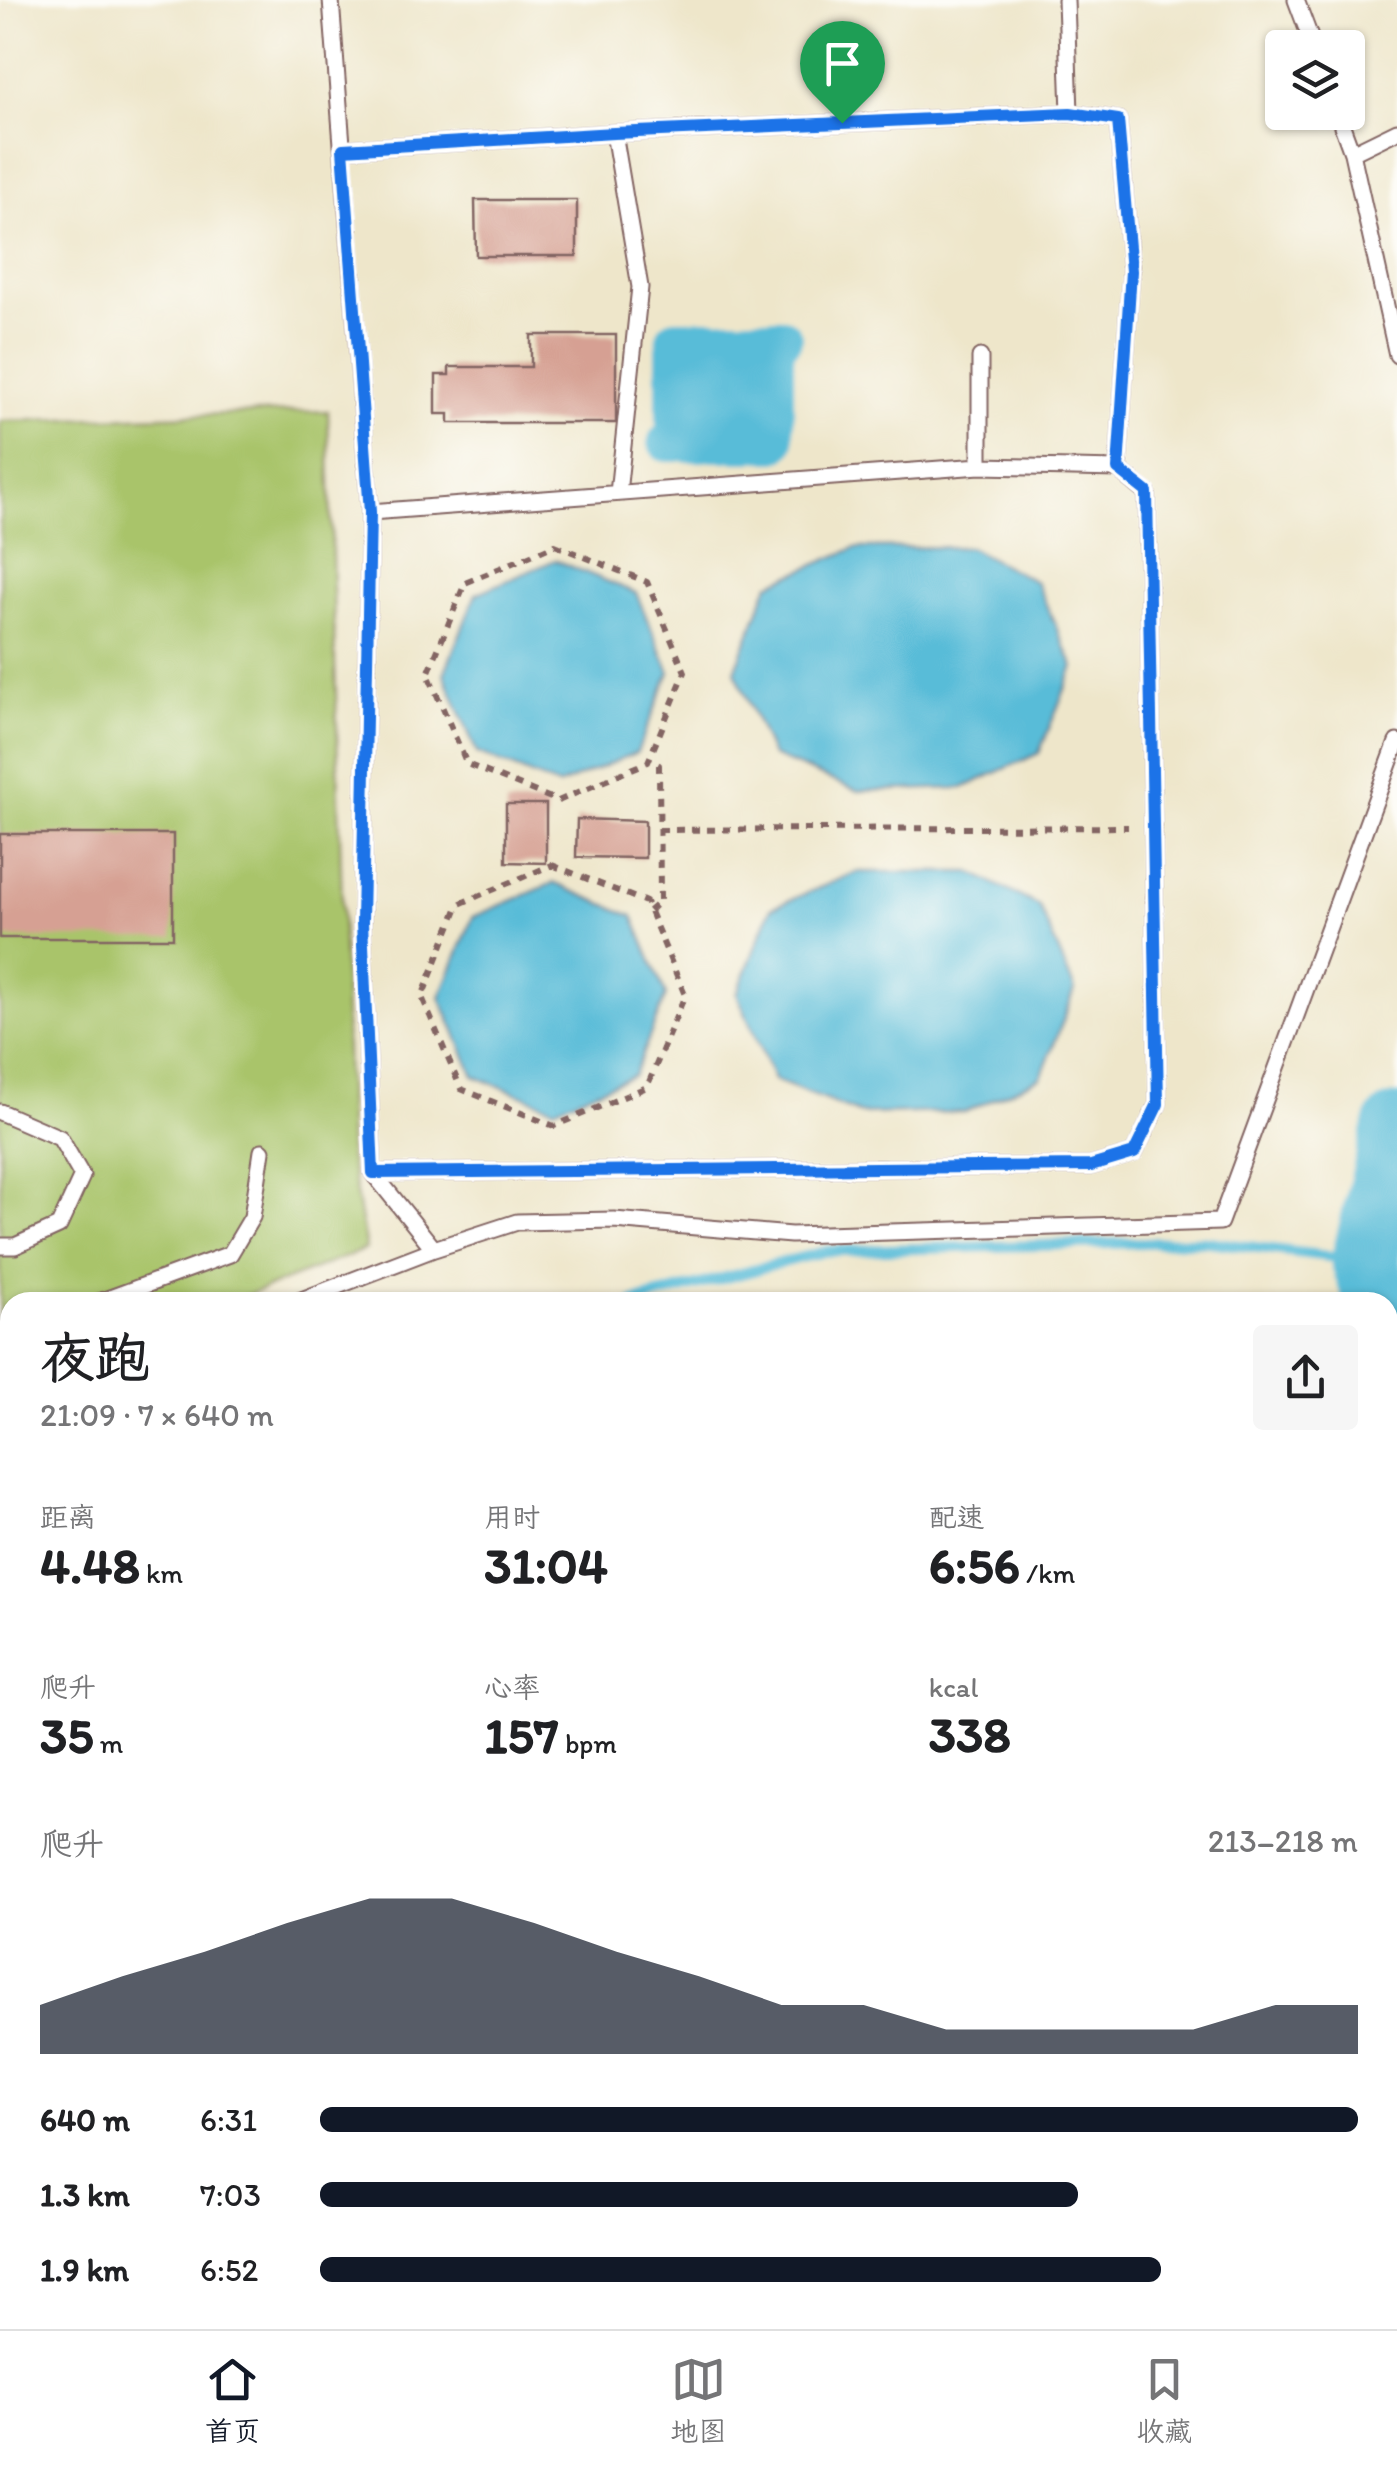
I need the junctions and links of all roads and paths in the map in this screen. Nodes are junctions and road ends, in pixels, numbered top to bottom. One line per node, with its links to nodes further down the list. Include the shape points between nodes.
1 (331, 0): 9 (lane)
2 (1066, 0): 5 (lane)
3 (1296, 0): 4 (lane)
4 (1307, 30)
5 (1070, 113): 8 (lane); 14 (lane, via 1118,120 1131,271)
6 (1344, 130): 10 (lane)
7 (1397, 131): 10 (lane)
8 (614, 133): 9 (lane); 15 (lane, via 640,287)
9 (343, 149): 16 (lane)
10 (1352, 153): 11 (lane)
11 (1397, 355)
12 (980, 357): 13 (lane)
13 (980, 466): 14 (lane); 15 (lane)
14 (1118, 469): 19 (lane, via 1147,492)
15 (618, 492): 16 (lane)
16 (370, 512): 24 (lane, via 362,922)
17 (1397, 742): 26 (lane, via 1220,1222 790,1235 614,1220 517,1222)
18 (649, 760): 18 (path, via 558,800 467,764 428,674 465,583 556,546 647,582 685,672); 20 (path, via 659,766)
19 (1154, 826): 20 (path); 24 (lane, via 1158,1104 1134,1153 1091,1166)
20 (660, 830): 21 (path, via 660,901)
21 (649, 910): 21 (path, via 685,995 647,1087 554,1126 461,1089 422,997 459,904 552,865 646,902)
22 (0, 1112): 25 (lane, via 60,1138 82,1176 59,1226)
23 (262, 1152): 27 (lane, via 252,1217 230,1254)
24 (373, 1173): 26 (lane)
25 (0, 1246)
26 (434, 1249): 28 (lane)
27 (126, 1292)
28 (322, 1292)

